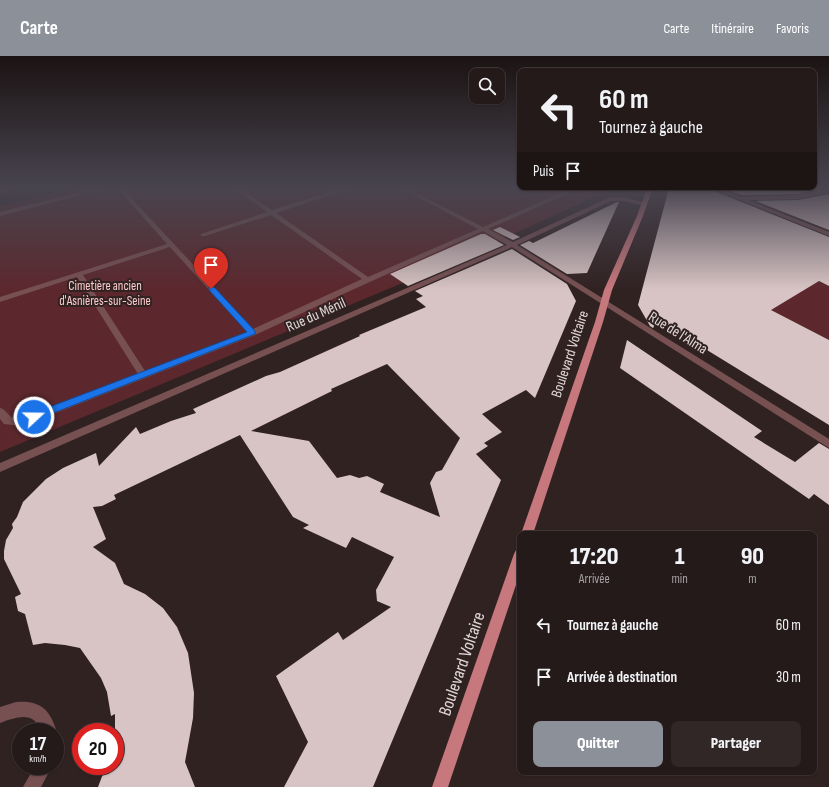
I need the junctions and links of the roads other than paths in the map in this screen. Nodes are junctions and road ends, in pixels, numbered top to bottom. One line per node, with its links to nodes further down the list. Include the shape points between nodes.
1 (150, 222): 13 (street)
2 (243, 222): 11 (street)
3 (285, 222): 15 (street)
4 (474, 222): 9 (street, Rue de l'Alma)
5 (499, 222): 9 (street)
6 (560, 222): 12 (street, Rue du Ménil)
7 (637, 222): 17 (main road, Boulevard Voltaire)
8 (800, 222): 10 (street)
9 (486, 228): 12 (street, Rue de l'Alma); 15 (street)
10 (829, 234)
11 (203, 235)
12 (512, 244): 17 (street, Rue de l'Alma); 22 (street, Rue du Ménil)
13 (170, 245): 14 (street); 18 (street)
14 (79, 274): 16 (street); 19 (street)
15 (368, 280): 18 (street)
16 (0, 300)
17 (604, 303): 21 (street, Rue de l'Alma); 23 (main road, Boulevard Voltaire)
18 (252, 333): 19 (street)
19 (143, 375): 20 (street, via 21,422 8,421)
20 (0, 412)
21 (829, 444)
22 (0, 468)
23 (528, 531)
24 (517, 563): 29 (main road, Boulevard Voltaire)
25 (0, 715): 26 (street, via 24,709 37,711)
26 (47, 723)
27 (40, 775): 28 (street)
28 (31, 787)
29 (440, 787)

